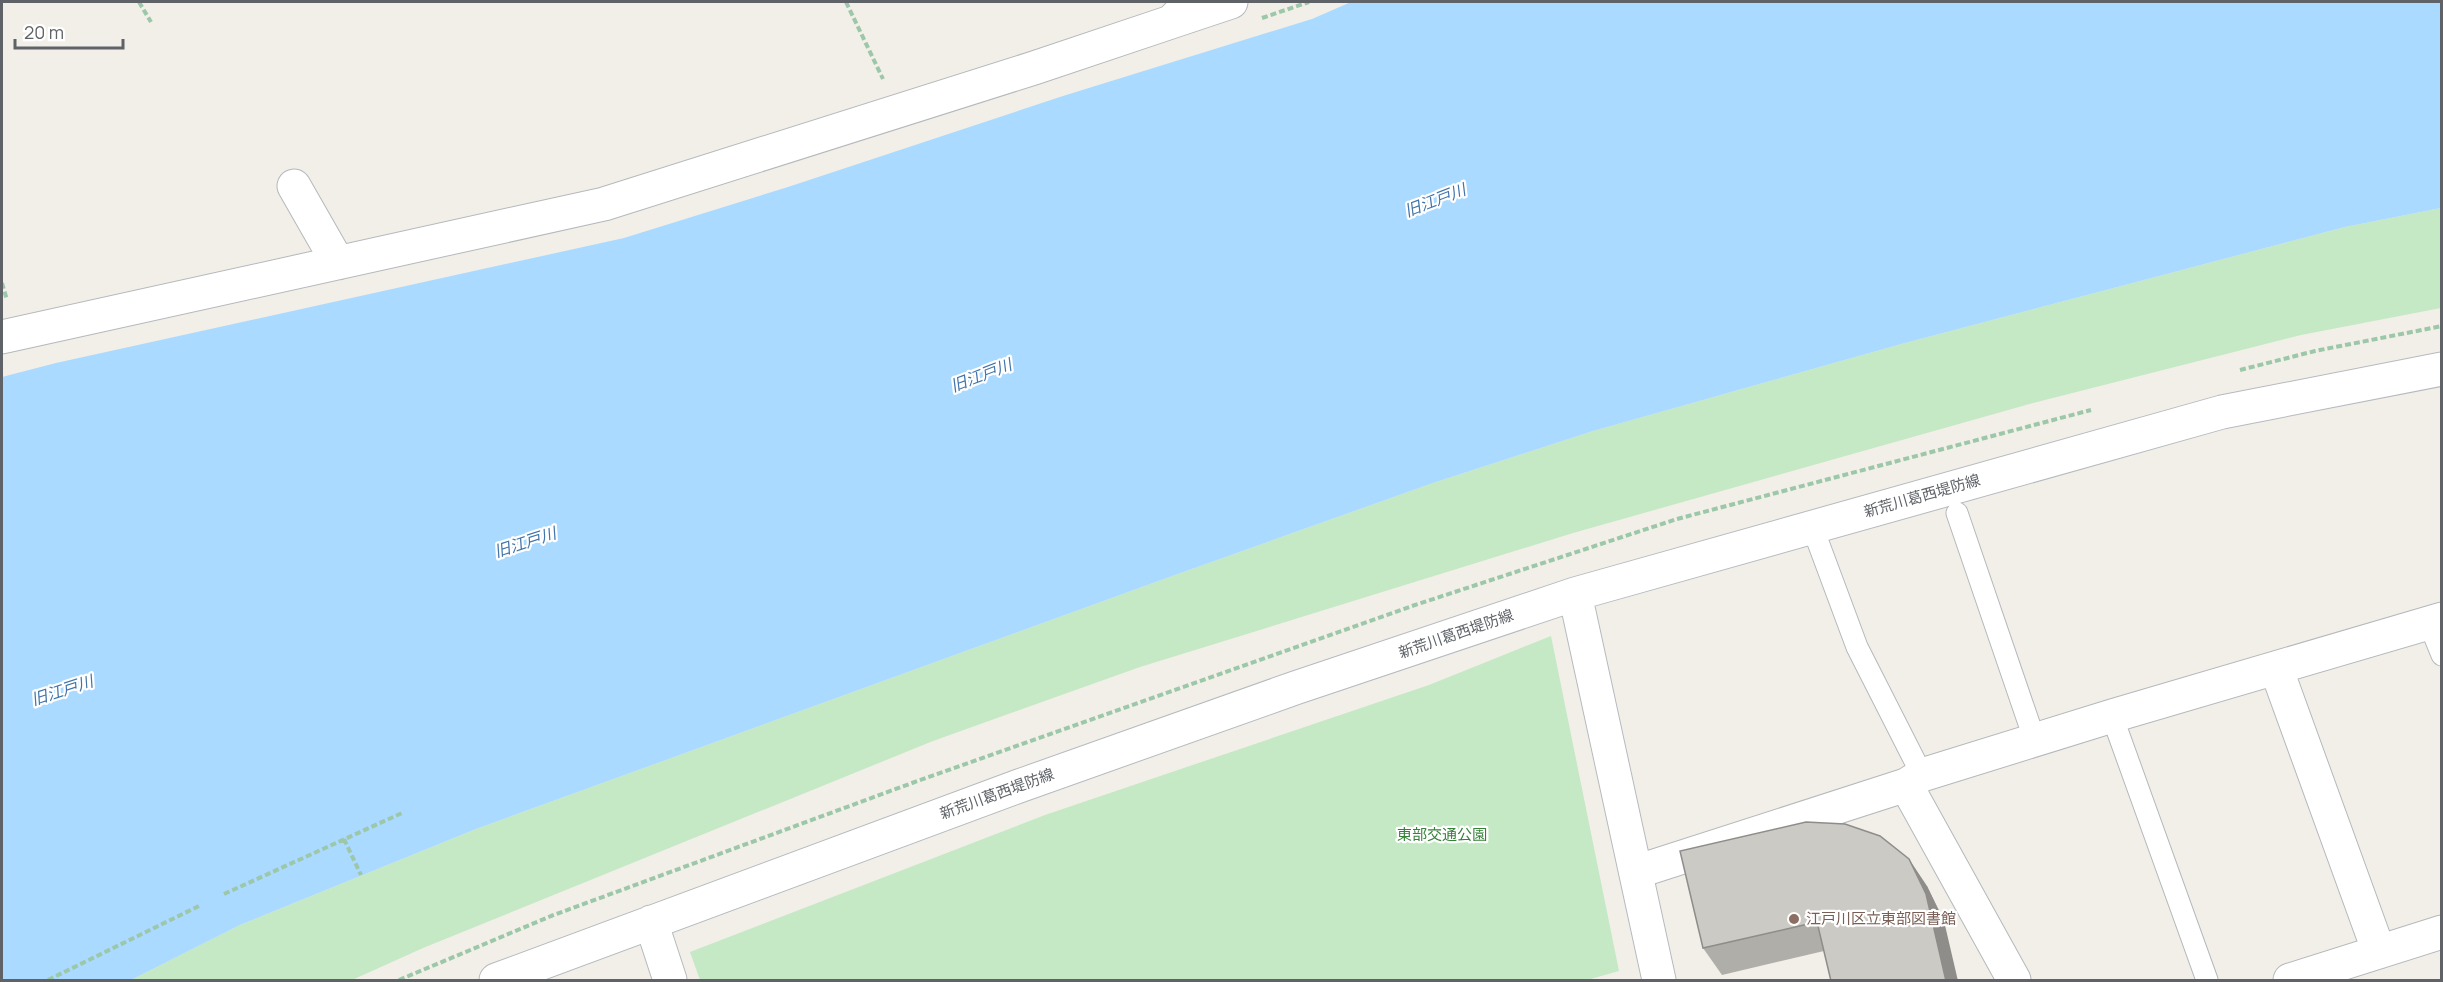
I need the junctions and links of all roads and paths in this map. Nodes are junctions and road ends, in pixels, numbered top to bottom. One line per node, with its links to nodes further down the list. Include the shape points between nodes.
1 (139, 2): 5 (path)
2 (846, 2): 6 (path)
3 (1231, 2): 4 (street)
4 (1181, 12): 8 (street, via 1034,69 604,204)
5 (151, 22)
6 (887, 89)
7 (294, 186): 8 (street)
8 (338, 263): 9 (street)
9 (2, 338)
10 (2442, 369): 12 (street, 新荒川葛西堤防線, via 2222,412)
11 (1957, 513): 18 (lane)
12 (1812, 526): 13 (street, 新荒川葛西堤防線); 19 (lane, via 1857,647)
13 (1575, 594): 22 (street); 26 (street, 新荒川葛西堤防線, via 1295,688)
14 (2435, 621): 15 (lane); 16 (street)
15 (2442, 655)
16 (2276, 668): 17 (street); 28 (street)
17 (2112, 716): 18 (street); 34 (lane)
18 (2035, 741): 19 (street)
19 (1914, 780): 22 (street); 33 (street)
20 (402, 813): 21 (path)
21 (344, 839): 23 (path); 24 (path)
22 (1636, 872): 32 (street)
23 (361, 875)
24 (224, 894)
25 (201, 905): 29 (path)
26 (651, 922): 30 (street, 新荒川葛西堤防線); 31 (street)
27 (2442, 932): 28 (street)
28 (2379, 952): 35 (street)
29 (48, 981)
30 (496, 981)
31 (670, 981)
32 (1659, 981)
33 (2014, 981)
34 (2207, 981)
35 (2290, 981)

